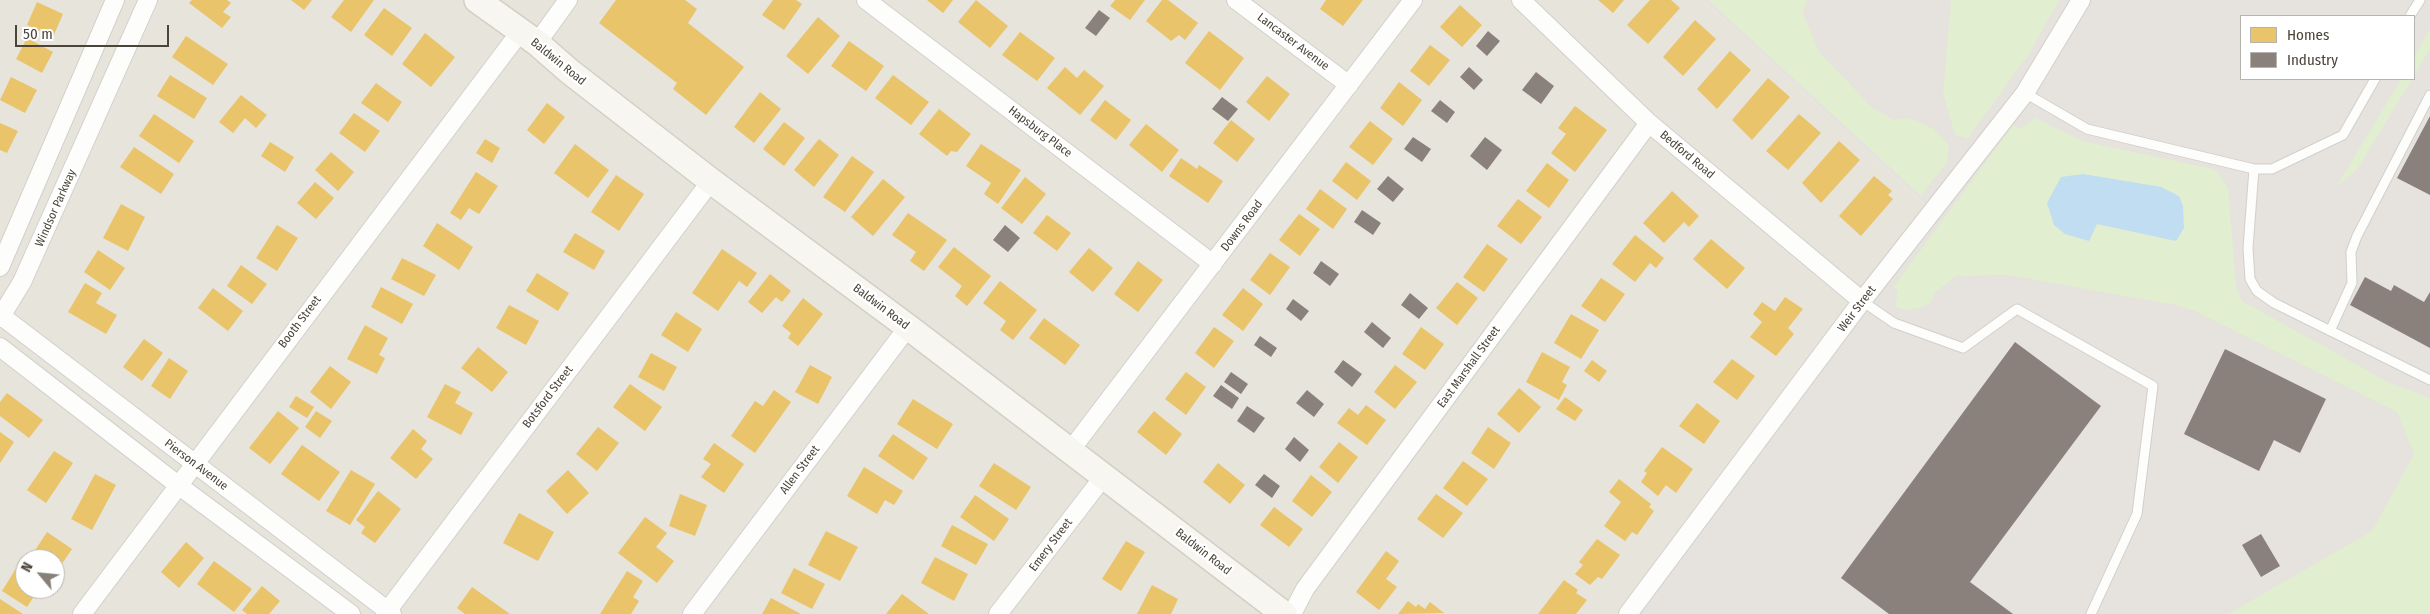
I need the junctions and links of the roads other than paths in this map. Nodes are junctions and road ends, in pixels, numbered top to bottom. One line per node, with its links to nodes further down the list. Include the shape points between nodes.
1 (115, 0): 14 (street)
2 (148, 0): 17 (street, Windsor Parkway)
3 (477, 0): 12 (main road, Baldwin Road)
4 (568, 0): 12 (street, Booth Street)
5 (866, 0): 22 (street, Hapsburg Place)
6 (1236, 0): 15 (street, Lancaster Avenue)
7 (1414, 0): 15 (street, Downs Road)
8 (1521, 0): 19 (street, Bedford Road)
9 (2081, 0): 16 (street, Weir Street)
10 (2420, 0): 11 (lane)
11 (2411, 15)
12 (528, 38): 21 (main road, Baldwin Road); 31 (street, Booth Street)
13 (2374, 80): 20 (lane, via 2343,135 2272,169)
14 (80, 82): 17 (street); 23 (street)
15 (1349, 85): 22 (street, Downs Road)
16 (2024, 93): 20 (lane, via 2087,129); 24 (street, Weir Street)
17 (106, 94): 25 (street, Windsor Parkway, via 22,282)
18 (2430, 95): 27 (lane, via 2357,236 2351,252 2352,283)
19 (1649, 123): 24 (street, Bedford Road); 40 (street, East Marshall Street, via 1305,589)
20 (2254, 169): 27 (lane, via 2248,248 2250,279 2257,291 2274,303)
21 (711, 181): 26 (main road, Baldwin Road); 34 (street, Botsford Street)
22 (1213, 264): 30 (street, Downs Road)
23 (0, 267)
24 (1862, 301): 41 (street, Weir Street); 42 (lane, via 1894,323 1963,348 2017,309 2153,386 2137,514)
25 (0, 316): 31 (street, Pierson Avenue)
26 (908, 327): 30 (main road, Baldwin Road); 37 (street, Allen Street)
27 (2330, 331): 29 (lane)
28 (0, 347): 33 (street)
29 (2430, 380)
30 (1070, 451): 32 (main road, Baldwin Road)
31 (194, 463): 33 (street, Booth Street); 34 (street, Pierson Avenue)
32 (1104, 476): 38 (street, Emery Street); 39 (main road, Baldwin Road)
33 (178, 485): 35 (street, Booth Street); 36 (street)
34 (388, 613)
35 (82, 614)
36 (351, 614)
37 (692, 614)
38 (998, 614)
39 (1284, 614)
40 (1292, 614)
41 (1628, 614)
42 (2091, 614)

